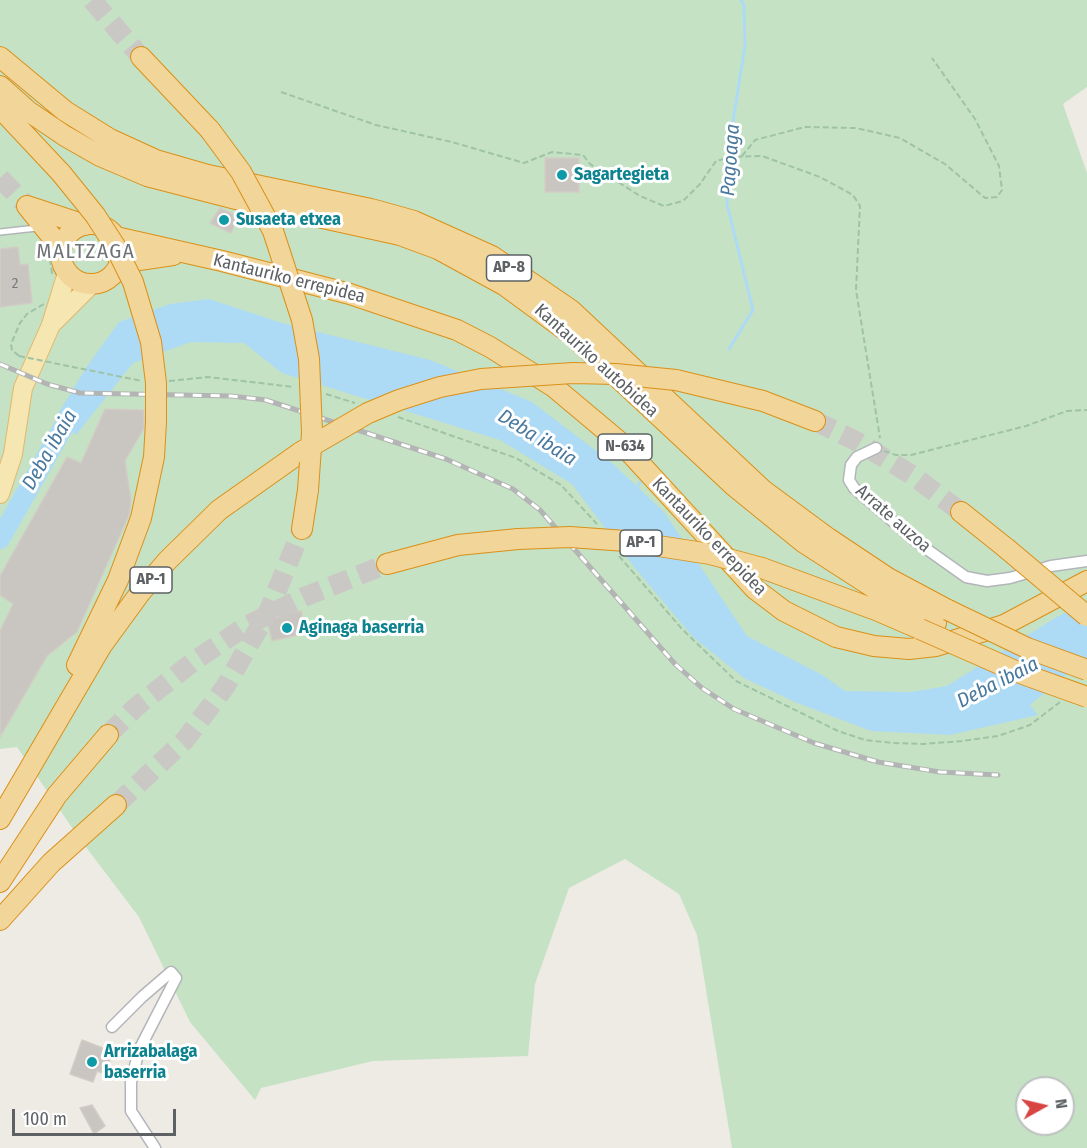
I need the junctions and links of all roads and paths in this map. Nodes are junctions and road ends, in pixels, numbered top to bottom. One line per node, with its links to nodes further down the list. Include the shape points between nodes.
1 (0, 57): 37 (highway, Kantauriko autobidea / AP-8, via 65,111 110,139 156,160 207,175 371,208 414,221 492,256 572,310 763,490 888,578)
2 (141, 57): 31 (highway, bridge, via 210,130 241,172 273,231 302,320 309,358 312,433)
3 (932, 58): 7 (path, via 975,119 999,166 1002,190 997,197 986,198 945,165 900,138 856,128 805,127 755,140)
4 (0, 86): 37 (highway, Kantauriko autobidea / AP-8, via 65,136 147,176 400,235 438,249 504,285 572,335 734,486 803,542 885,595)
5 (281, 92): 7 (path, via 376,125 524,163 552,152 583,155 590,164 640,196 664,206 683,201 716,160)
6 (0, 108): 43 (highway, bridge, via 62,173 100,223 133,282 151,342 156,383 149,486 135,537)
7 (742, 156): 27 (path, via 762,156 820,177 853,195 860,206 856,290)
8 (85, 225): 9 (highway, N-634, via 27,206); 11 (highway, N-634, via 101,226); 12 (highway, via 66,236)
9 (44, 227): 10 (lane); 12 (highway, N-634)
10 (0, 232)
11 (116, 237): 13 (highway, Kantauriko errepidea / N-634); 14 (highway)
12 (55, 250): 15 (path); 15 (highway, N-634, via 61,260)
13 (184, 253): 14 (highway, N-634); 35 (highway, Kantauriko errepidea / N-634, via 373,301 457,330 490,348 555,387 622,444 755,589 784,611 836,638 909,649 946,644 1004,625)
14 (119, 263): 16 (highway, via 109,278)
15 (60, 275): 16 (highway); 18 (main road)
16 (92, 284): 18 (main road)
17 (49, 298): 20 (path, bridge, via 20,323 12,350 19,356)
18 (51, 326): 28 (main road, via 23,388 13,454)
19 (185, 378): 21 (path, via 227,378)
20 (145, 382)
21 (299, 388)
22 (321, 393): 23 (path)
23 (354, 403)
24 (1087, 410): 27 (path, via 1066,411 1026,426 911,455 896,455)
25 (388, 414): 30 (path, via 516,458 561,485)
26 (815, 421): 43 (highway, AP-1, bridge, via 763,401 676,380 616,374 481,379 399,400 368,413 301,452 219,510 167,561 102,645)
27 (879, 448): 33 (street, Arrate auzoa, via 857,457 851,465 849,480 854,488 918,543 966,577 987,581 1010,578)
28 (0, 494)
29 (961, 512): 36 (highway, bridge)
30 (598, 526)
31 (302, 529)
32 (617, 554): 41 (path, via 682,629 736,681 768,699 865,740 923,744 998,736 1036,722)
33 (1087, 561)
34 (387, 564): 37 (highway, AP-1, bridge, via 458,545 518,539 626,541 700,552 762,568 876,610)
35 (1087, 582)
36 (1087, 616)
37 (935, 620): 38 (highway, AP-8, bridge); 39 (highway, Kantauriko autobidea / AP-8, via 1023,664); 40 (highway, AP-1, bridge, via 1020,674)
38 (1087, 670)
39 (1087, 689)
40 (1087, 698)
41 (1065, 699)
42 (108, 735): 46 (highway, via 57,795)
43 (42, 744): 45 (highway, AP-1)
44 (116, 805): 47 (highway, via 51,863)
45 (0, 819)
46 (0, 882)
47 (0, 920)
48 (112, 1027): 49 (street, via 171,972 176,978 139,1050 131,1082 131,1111)
49 (155, 1148)

